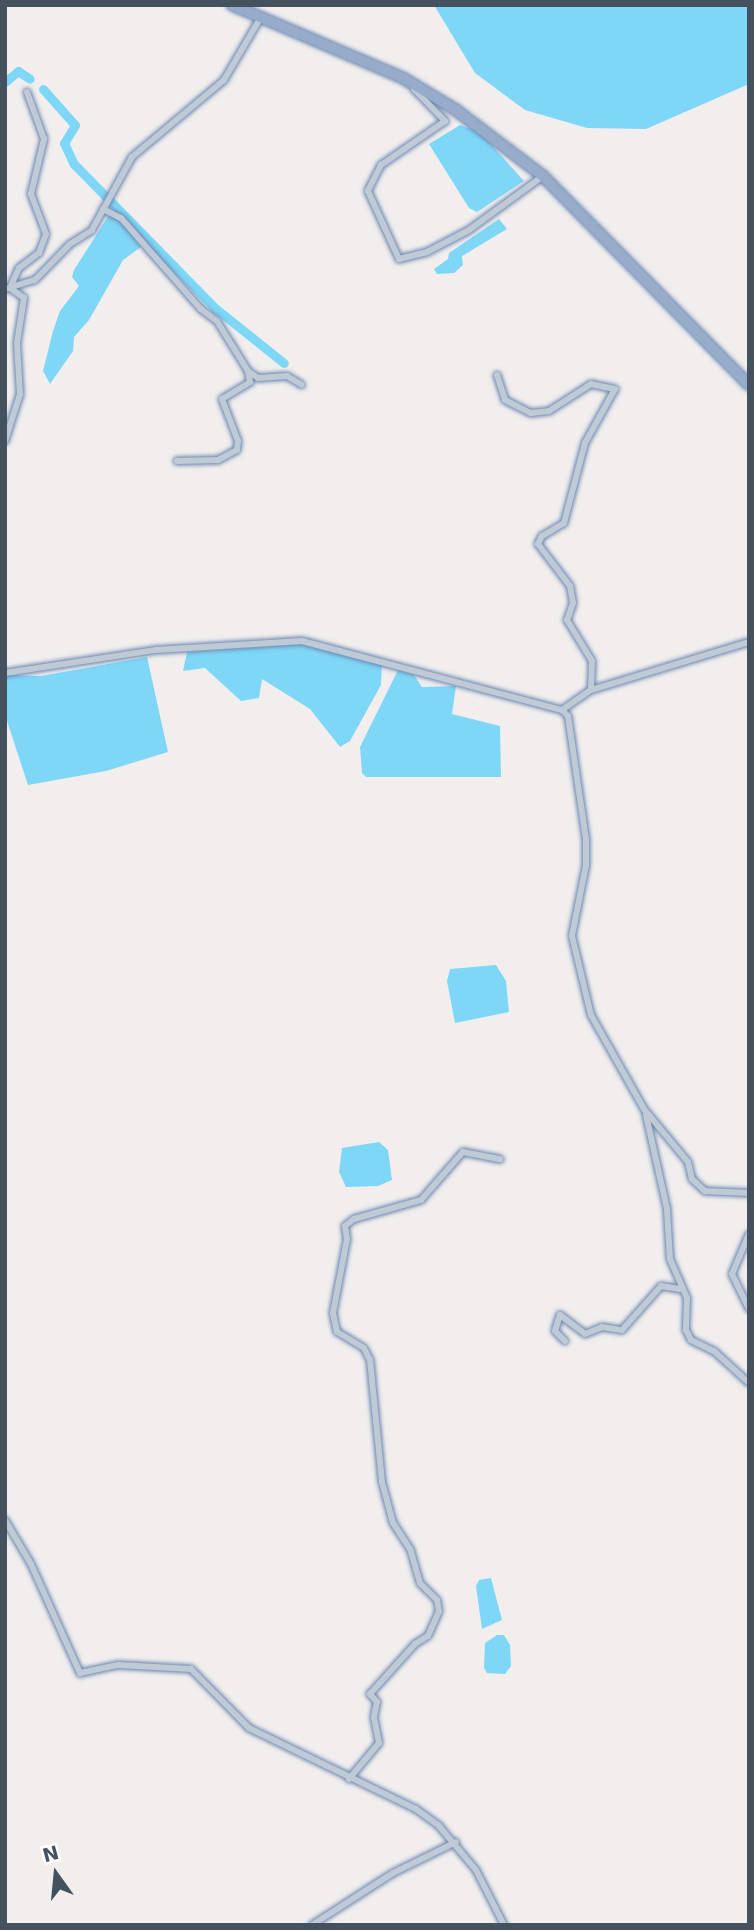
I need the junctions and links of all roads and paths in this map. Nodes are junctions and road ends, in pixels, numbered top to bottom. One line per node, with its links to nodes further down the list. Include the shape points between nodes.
1 (232, 5): 2 (highway)
2 (261, 18): 3 (highway); 6 (street, via 223,80 132,157)
3 (403, 78): 5 (highway, via 456,110); 5 (street, via 445,121 388,159 372,178 371,204 399,259 427,252 469,230)
4 (27, 92): 7 (street, via 44,139 30,194 46,234 39,253 19,268)
5 (543, 176): 11 (highway)
6 (103, 209): 7 (street, via 92,230 70,244 41,275); 8 (street, via 111,209 128,224 201,309 217,321)
7 (7, 288): 12 (street, via 24,298 17,343 20,394)
8 (248, 371): 10 (street, via 258,378 288,376); 13 (street, via 250,383 222,399 237,450 218,460)
9 (497, 375): 16 (street, via 505,400 531,414 549,411 591,384 615,389 585,443 564,523 542,536 538,544 570,586 573,603 567,620 592,661)
10 (302, 385)
11 (749, 385)
12 (5, 441)
13 (177, 461)
14 (749, 642): 16 (street)
15 (5, 673): 17 (street, via 156,650 302,640)
16 (591, 690): 17 (street)
17 (562, 710): 18 (street, via 568,716 586,838 586,865 572,936 595,1025)
18 (644, 1110): 20 (street, via 688,1162 692,1179 705,1191); 22 (street, via 667,1209 670,1259)
19 (500, 1159): 27 (street, via 463,1152 421,1200 345,1226 347,1239 334,1302 337,1332 363,1348 370,1360 382,1482 393,1522 410,1549 420,1583 437,1600 439,1611 428,1636 415,1644 370,1694 377,1702 374,1717 379,1743)
20 (749, 1193)
21 (749, 1234): 23 (street, via 732,1274)
22 (680, 1289): 24 (street, via 661,1286 622,1330 602,1327 585,1334 560,1315 555,1331); 25 (street, via 687,1298 689,1310 684,1319 691,1340 714,1351)
23 (749, 1308)
24 (565, 1341)
25 (749, 1383)
26 (5, 1520): 27 (street, via 31,1564 79,1673 97,1673 119,1665 191,1669 249,1728)
27 (349, 1779): 28 (street, via 416,1809)
28 (456, 1842): 29 (street, via 393,1873); 30 (street)
29 (312, 1925)
30 (504, 1925)

